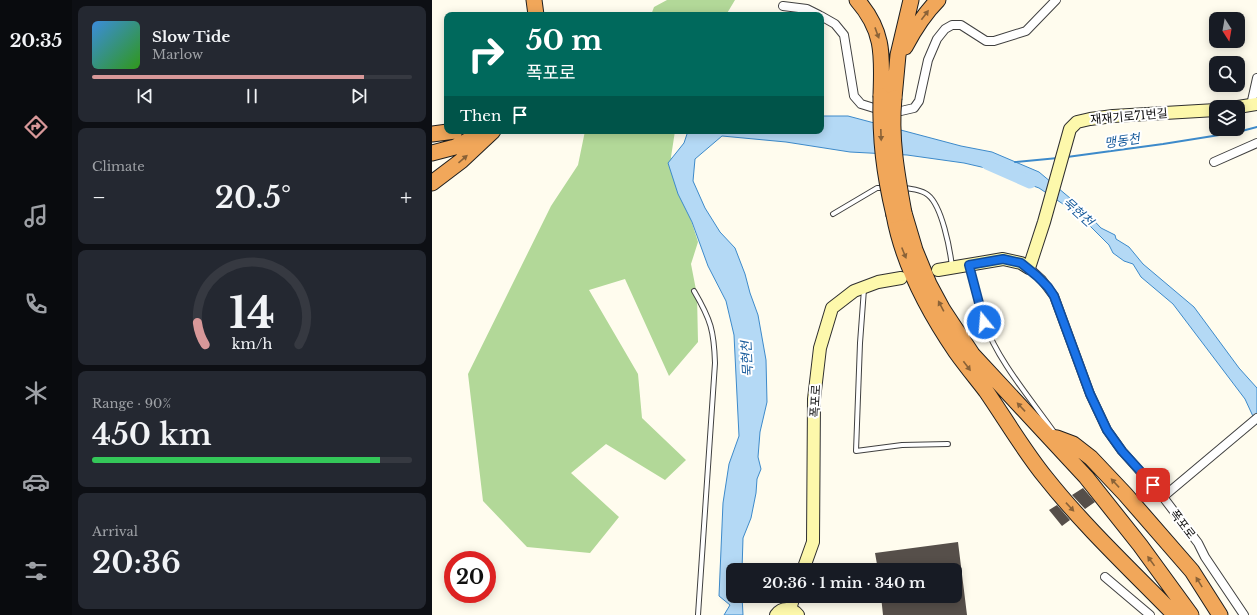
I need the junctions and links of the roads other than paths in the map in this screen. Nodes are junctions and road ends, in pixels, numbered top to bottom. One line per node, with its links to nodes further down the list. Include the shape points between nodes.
1 (534, 0): 9 (highway)
2 (540, 0): 10 (highway)
3 (857, 0): 15 (highway, one-way to 15, via 871,19 880,41)
4 (903, 0): 15 (highway, via 888,60)
5 (911, 0): 13 (highway)
6 (938, 0): 13 (highway, one-way to 6, via 904,48 913,30)
7 (1056, 0): 12 (street, via 1026,31 994,42 986,41 960,25 952,25 945,29 937,39 928,60 919,101 914,108 901,111 861,104 854,96 844,36 835,24)
8 (783, 6): 11 (street)
9 (536, 12)
10 (542, 12)
11 (813, 12)
12 (824, 18)
13 (896, 75): 15 (highway)
14 (1257, 78): 16 (street)
15 (888, 97): 29 (highway, bridge, via 880,118 883,164)
16 (1254, 104)
17 (1209, 110): 32 (main road, 재재기로71번길, via 1113,116 1090,119 1072,125)
18 (444, 132): 19 (highway)
19 (432, 134)
20 (467, 134): 24 (highway)
21 (481, 134): 25 (highway, via 467,142)
22 (489, 134): 27 (highway, one-way to 22)
23 (1257, 143): 26 (street)
24 (432, 146)
25 (432, 153)
26 (1214, 162)
27 (432, 184)
28 (833, 214): 31 (lane, via 877,188 908,188 927,194 935,203 949,247)
29 (899, 214): 38 (highway, one-way to 29, via 972,354 942,310); 47 (highway, one-way to 47, via 902,250 938,325 1045,477 1069,506)
30 (969, 265): 31 (main road, 폭포로); 32 (main road, 폭포로, via 1003,259 1021,263); 38 (lane, via 989,334)
31 (952, 268): 33 (main road, 폭포로)
32 (1029, 268): 40 (street, 폭포로, via 1054,296 1090,394 1107,430)
33 (938, 270)
34 (901, 278): 35 (main road, 폭포로)
35 (864, 287): 39 (lane, via 856,451 902,445); 41 (main road, 폭포로, via 854,291 832,308 820,348 814,399 813,542)
36 (694, 291): 44 (lane, via 711,324 715,363)
37 (1257, 418): 40 (street)
38 (1053, 437): 48 (highway, one-way to 38, via 1140,545); 49 (highway, one-way to 38, via 1192,571 1125,494 1091,458 1073,444)
39 (948, 444)
40 (1163, 497): 50 (street, 폭포로, via 1198,543)
41 (806, 563)
42 (1105, 577): 46 (street)
43 (794, 612): 45 (main road, via 781,610)
44 (698, 615)
45 (776, 615)
46 (1150, 615)
47 (1175, 615)
48 (1191, 615)
49 (1220, 615)
50 (1244, 615)

